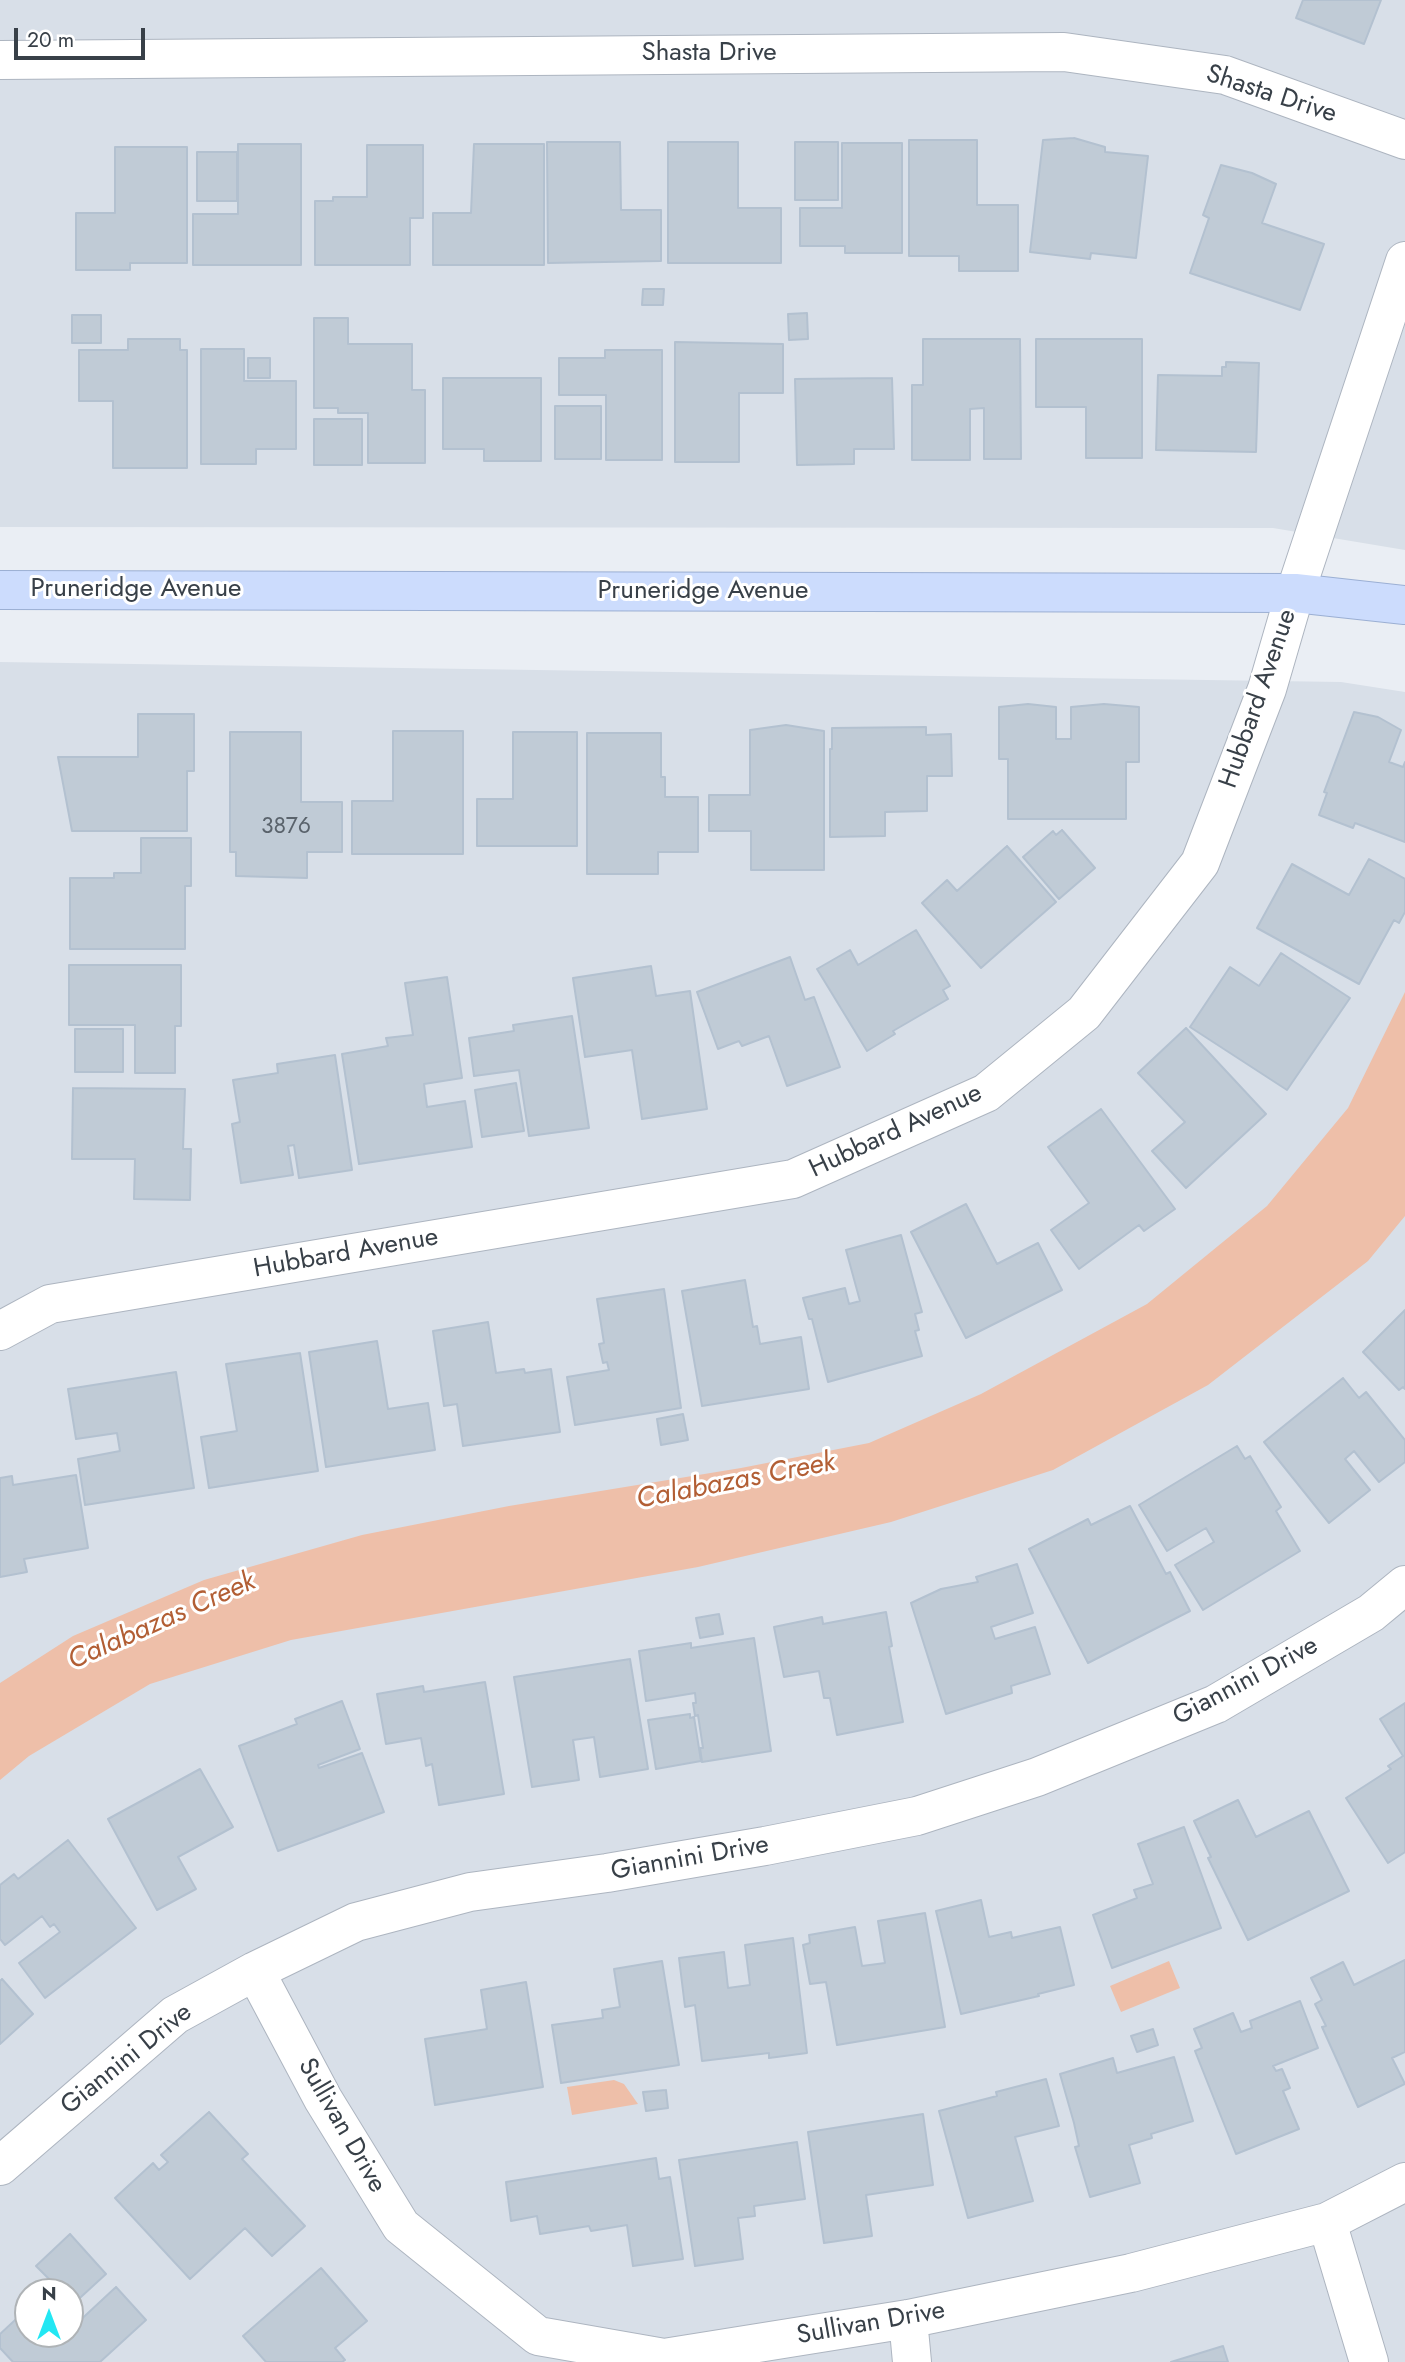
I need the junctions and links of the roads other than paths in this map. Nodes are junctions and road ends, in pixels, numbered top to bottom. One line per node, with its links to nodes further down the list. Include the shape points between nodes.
1 (0, 60): 2 (street, Shasta Drive, via 1064,52 1225,75)
2 (1405, 140)
3 (1405, 261): 5 (street, Hubbard Avenue)
4 (0, 590): 5 (main road, Pruneridge Avenue)
5 (1295, 593): 6 (main road, Pruneridge Avenue); 7 (street, Hubbard Avenue, via 1267,688 1200,863 1084,1013 986,1093 793,1179 50,1304)
6 (1405, 605)
7 (0, 1331)
8 (1405, 1584): 9 (street, Giannini Drive, via 1371,1613 1216,1704 1037,1777 918,1816 673,1862 470,1892 356,1922)
9 (255, 1971): 10 (street, Giannini Drive, via 175,2015); 14 (street, Sullivan Drive, via 323,2099 401,2227)
10 (0, 2166)
11 (1405, 2182): 12 (street, Sullivan Drive)
12 (1327, 2222): 13 (street, Sullivan Drive, via 1132,2273); 16 (street)
13 (908, 2319): 14 (street, Sullivan Drive, via 664,2358); 15 (street)
14 (530, 2349)
15 (912, 2362)
16 (1369, 2362)

